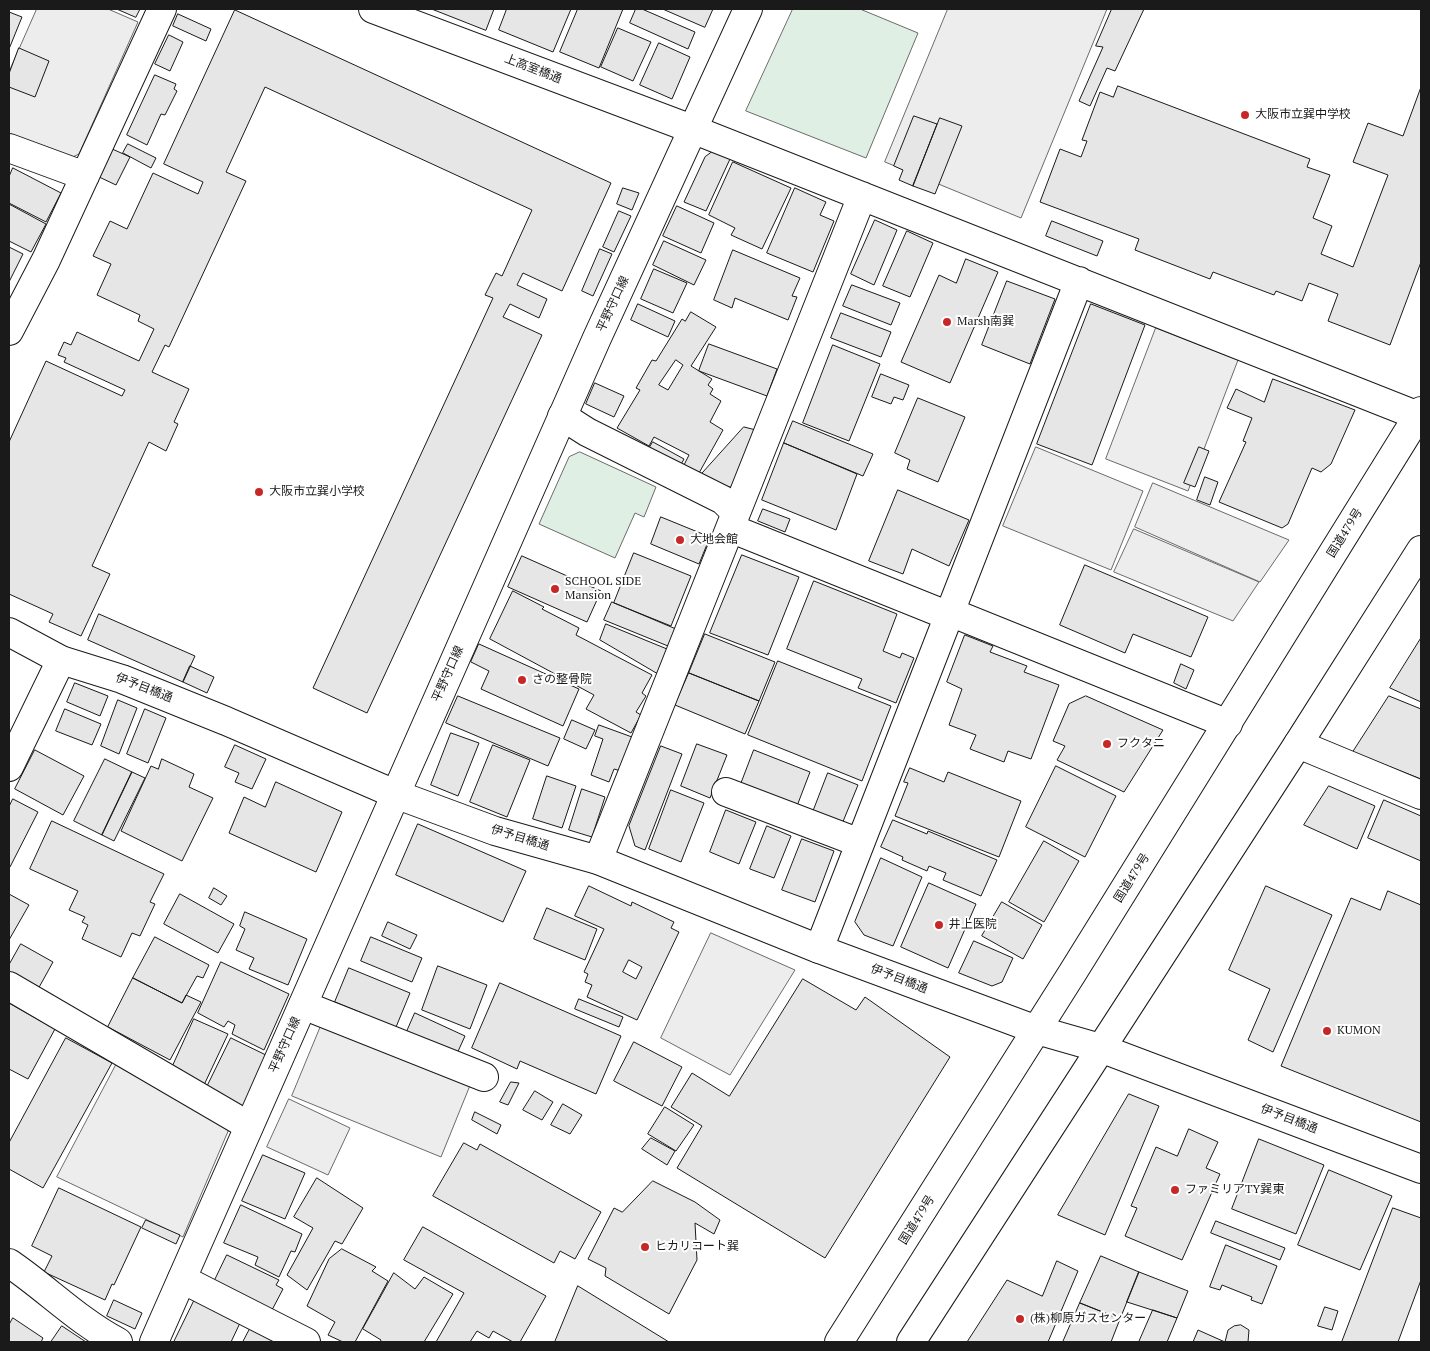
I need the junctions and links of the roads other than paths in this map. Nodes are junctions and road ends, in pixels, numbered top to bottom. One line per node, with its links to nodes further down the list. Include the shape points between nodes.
1 (162, 9): 6 (main road)
2 (373, 9): 4 (main road, 上高室橋通)
3 (748, 9): 4 (main road, 平野守口線)
4 (692, 129): 7 (main road, 上高室橋通); 11 (main road, 平野守口線)
5 (9, 148): 6 (main road)
6 (85, 176): 9 (main road)
7 (862, 196): 8 (main road, 上高室橋通); 12 (main road)
8 (1079, 281): 10 (main road, 上高室橋通); 14 (main road)
9 (9, 331)
10 (1420, 414): 17 (main road, 国道479号)
11 (562, 416): 12 (main road, via 587,432 723,500); 21 (main road, 平野守口線)
12 (733, 520): 14 (main road); 24 (main road)
13 (1421, 550): 18 (main road)
14 (949, 614): 17 (main road); 23 (main road)
15 (9, 632): 16 (main road, 伊予目橋通)
16 (61, 660): 19 (main road); 21 (main road, 伊予目橋通, via 130,682)
17 (1228, 724): 28 (main road, 国道479号)
18 (1298, 744): 22 (main road); 29 (main road)
19 (9, 767)
20 (726, 792): 23 (main road)
21 (395, 794): 24 (main road, 伊予目橋通, via 495,831); 27 (main road, 平野守口線)
22 (1421, 795)
23 (860, 843): 25 (main road)
24 (598, 860): 25 (main road, 伊予目橋通)
25 (819, 949): 28 (main road, 伊予目橋通)
26 (9, 986): 31 (main road)
27 (303, 1005): 30 (main road); 31 (main road, 平野守口線)
28 (1037, 1030): 29 (main road, 伊予目橋通); 38 (main road, 国道479号)
29 (1100, 1048): 32 (main road, 伊予目橋通); 39 (main road)
30 (484, 1077)
31 (250, 1126): 34 (main road, 平野守口線)
32 (1421, 1169)
33 (9, 1263): 35 (main road, via 97,1331)
34 (182, 1279): 36 (main road, 平野守口線); 37 (main road)
35 (118, 1342)
36 (154, 1342)
37 (306, 1342)
38 (839, 1342)
39 (911, 1342)

